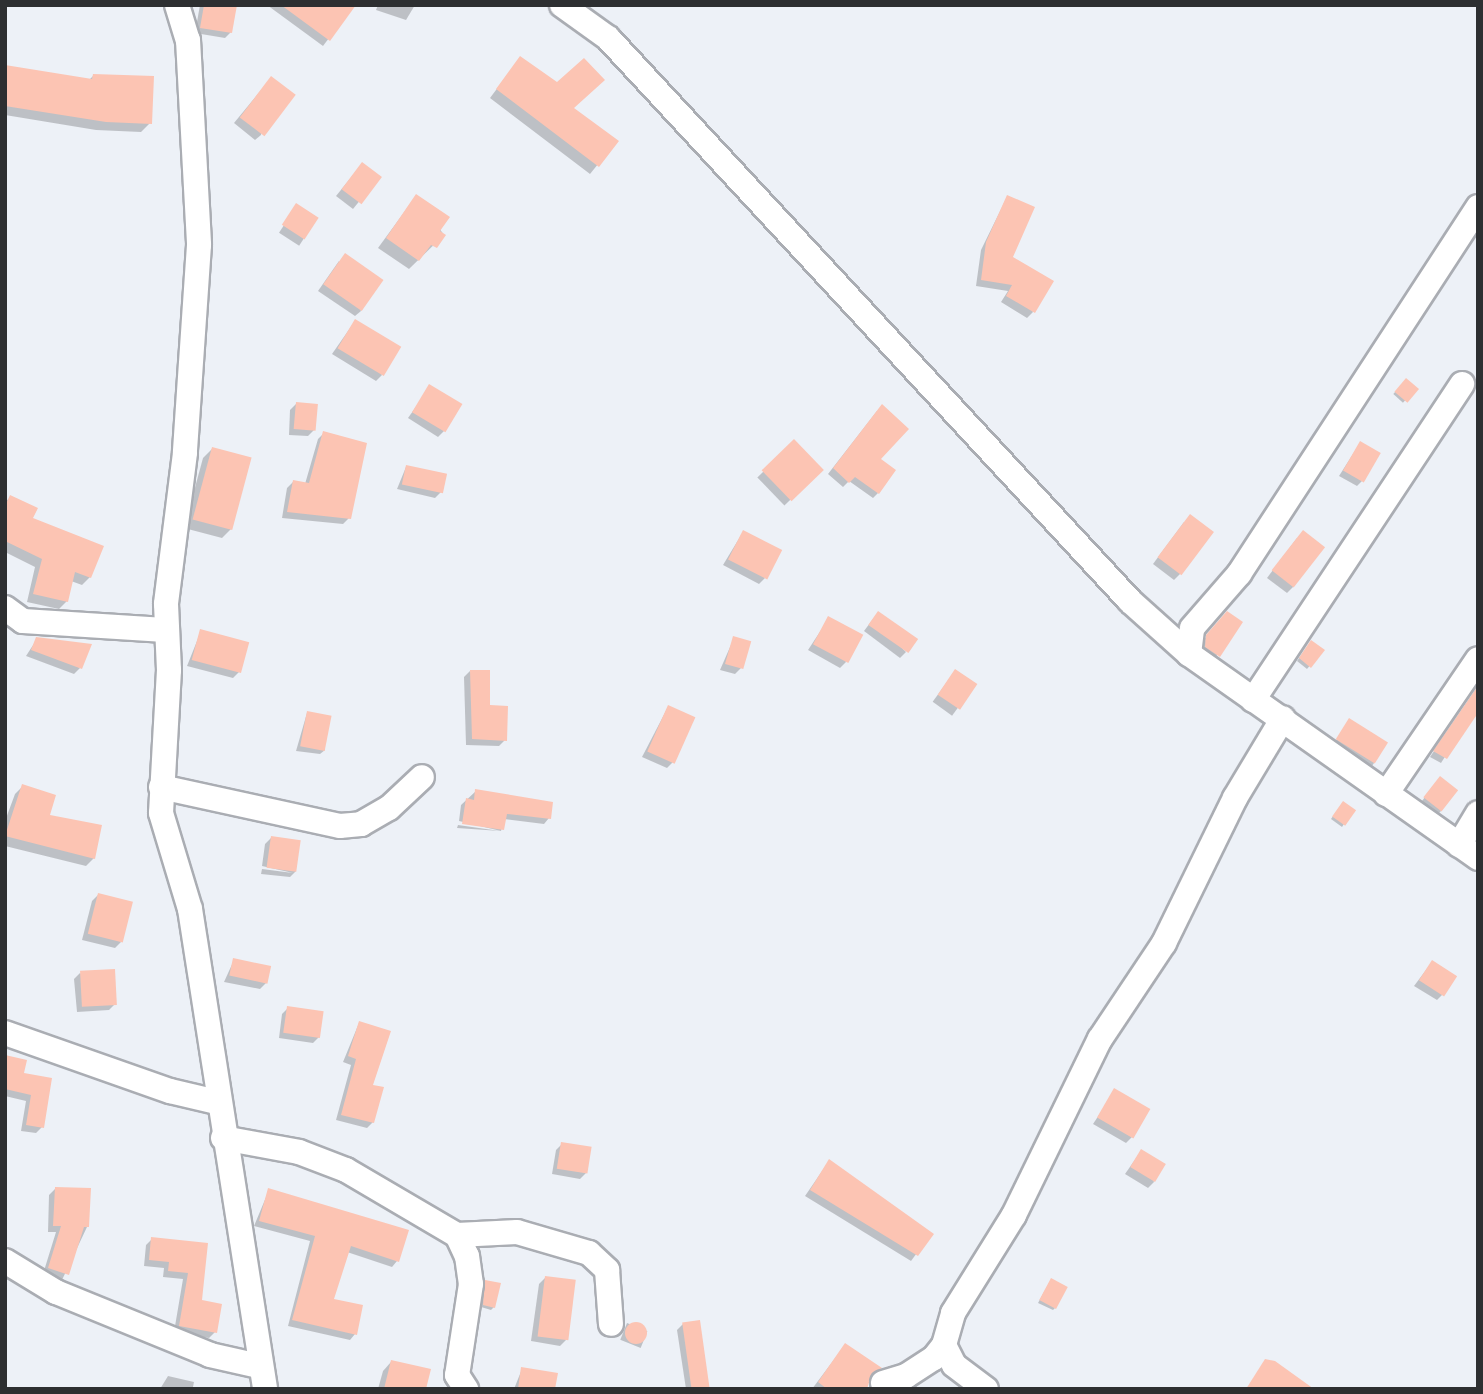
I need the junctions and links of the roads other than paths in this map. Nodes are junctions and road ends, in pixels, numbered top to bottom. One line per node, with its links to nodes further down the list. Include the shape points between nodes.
1 (177, 5): 8 (street, via 188,40 199,245 185,453)
2 (562, 5): 7 (street, via 608,38 942,403)
3 (1478, 207): 6 (street, via 1239,574)
4 (1462, 384): 11 (street)
5 (5, 608): 8 (street, via 23,621)
6 (1192, 628): 7 (street); 9 (street)
7 (1161, 629): 9 (street)
8 (165, 630): 14 (street, via 169,670)
9 (1189, 654): 11 (street)
10 (1478, 659): 15 (street)
11 (1253, 700): 12 (street)
12 (1283, 718): 15 (street); 24 (street, via 1235,798 1164,943 1100,1039 1014,1215 953,1312)
13 (422, 777): 14 (street, via 371,819 340,826)
14 (161, 787): 19 (street, via 161,813 190,909)
15 (1386, 794): 17 (street)
16 (1478, 813): 17 (street)
17 (1468, 851)
18 (5, 1033): 19 (street)
19 (217, 1102): 20 (street)
20 (223, 1138): 21 (street, via 299,1152 346,1170); 25 (street, via 246,1245)
21 (457, 1235): 23 (street, via 517,1232 589,1253 607,1270); 27 (street, via 467,1256 471,1284 457,1374)
22 (5, 1261): 25 (street, via 56,1292)
23 (611, 1324)
24 (944, 1345): 26 (street, via 934,1358 906,1376); 28 (street, via 954,1365)
25 (262, 1378)
26 (883, 1383)
27 (466, 1389)
28 (986, 1389)

